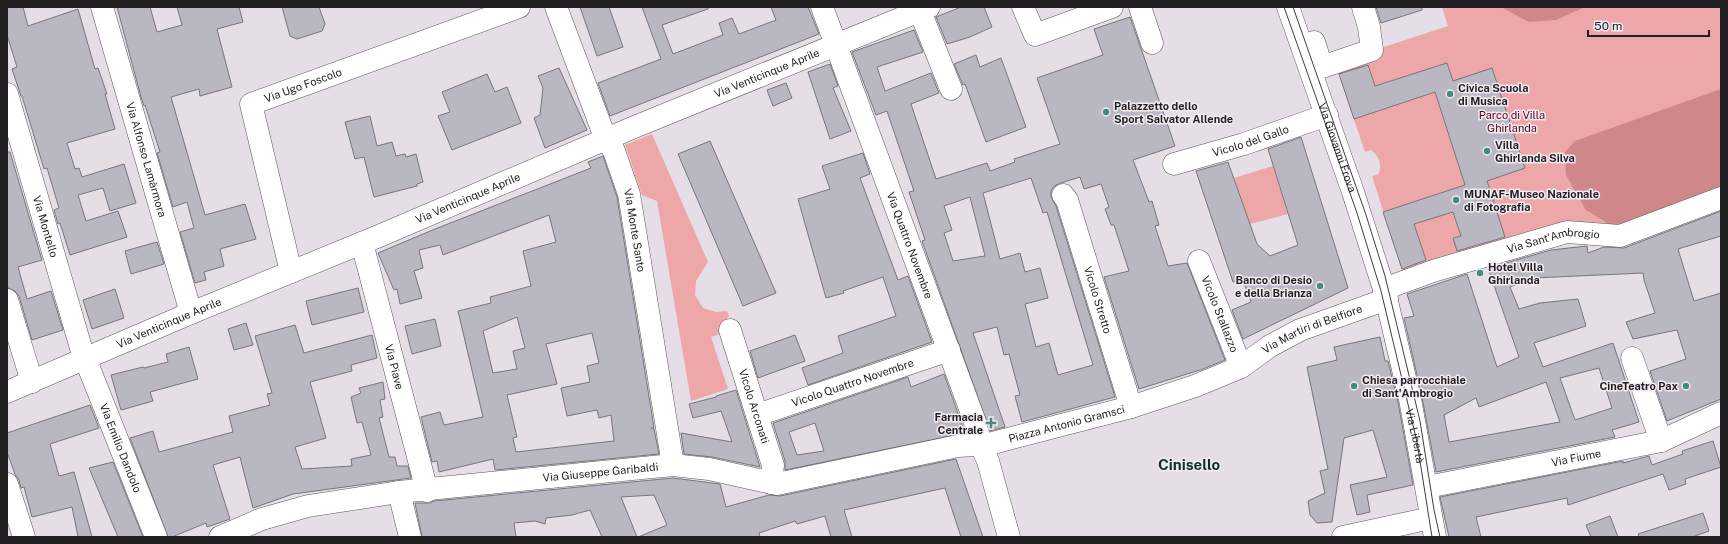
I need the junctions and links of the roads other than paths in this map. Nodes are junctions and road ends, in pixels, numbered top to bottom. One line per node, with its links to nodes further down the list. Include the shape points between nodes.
1 (102, 7): 26 (street, Via Alfonso Lamàrmora)
2 (519, 7): 23 (street, Via Ugo Foscolo, via 251,104)
3 (556, 7): 17 (street, Via Monte Santo)
4 (822, 7): 13 (street, Via Quattro Novembre)
5 (1023, 7): 6 (street, via 1035,35)
6 (1112, 7)
7 (1140, 7): 12 (street)
8 (1288, 7): 16 (street, Via Giovanni Frova)
9 (1302, 7): 10 (street, via 1322,67 1372,50)
10 (1363, 7)
11 (925, 9): 13 (street, Via Venticinque Aprile); 14 (street)
12 (1152, 43)
13 (836, 46): 17 (street, Via Venticinque Aprile); 28 (street, Via Quattro Novembre)
14 (951, 89)
15 (7, 94): 30 (street, Via Montello)
16 (1327, 116): 18 (street, Vicolo del Gallo); 24 (street, Via Giovanni Frova)
17 (607, 139): 21 (street, Via Venticinque Aprile); 39 (street, Via Monte Santo, via 614,151 629,194)
18 (1174, 164)
19 (1063, 195): 34 (street, Vicolo Stretto, via 1069,206)
20 (1721, 198): 24 (street, Via Sant'Ambrogio, via 1620,236 1567,232 1433,271)
21 (362, 243): 23 (street, Via Venticinque Aprile); 43 (street, Via Piave)
22 (1199, 261): 31 (street, Vicolo Stallazzo)
23 (291, 272): 26 (street, Via Venticinque Aprile)
24 (1386, 294): 31 (street, Via Martiri di Belfiore, via 1300,330 1270,346); 42 (street, Via Libertà)
25 (7, 300): 32 (street)
26 (191, 313): 30 (street, Via Venticinque Aprile)
27 (730, 330): 36 (street, Vicolo Arconati)
28 (949, 350): 36 (street, Vicolo Quattro Novembre); 38 (street, Via Quattro Novembre)
29 (1632, 358): 37 (street)
30 (85, 360): 32 (street, Via Venticinque Aprile); 47 (street, Via Emilio Dandolo)
31 (1241, 367): 34 (street, Piazza Antonio Gramsci, via 1195,386)
32 (32, 382): 33 (street, Via Venticinque Aprile)
33 (7, 392)
34 (1131, 407): 38 (street, Piazza Antonio Gramsci)
35 (1721, 413): 37 (street, Via Fiume)
36 (757, 415): 40 (street, Vicolo Arconati, via 772,465)
37 (1661, 440): 42 (street, Via Fiume)
38 (981, 445): 40 (street, Via Giuseppe Garibaldi, via 958,446 812,478); 50 (street, via 988,461)
39 (672, 465): 40 (street, Via Giuseppe Garibaldi, via 709,469); 43 (street, Via Giuseppe Garibaldi)
40 (771, 483)
41 (7, 484): 46 (street)
42 (1427, 486): 45 (street, Via Libertà)
43 (427, 491): 44 (street, Via Giuseppe Garibaldi)
44 (399, 492): 48 (street, Via Giuseppe Garibaldi, via 308,506 262,519); 49 (street)
45 (1433, 528): 51 (street)
46 (24, 537)
47 (156, 537)
48 (220, 537)
49 (410, 537)
50 (1009, 537)
51 (1343, 537)

